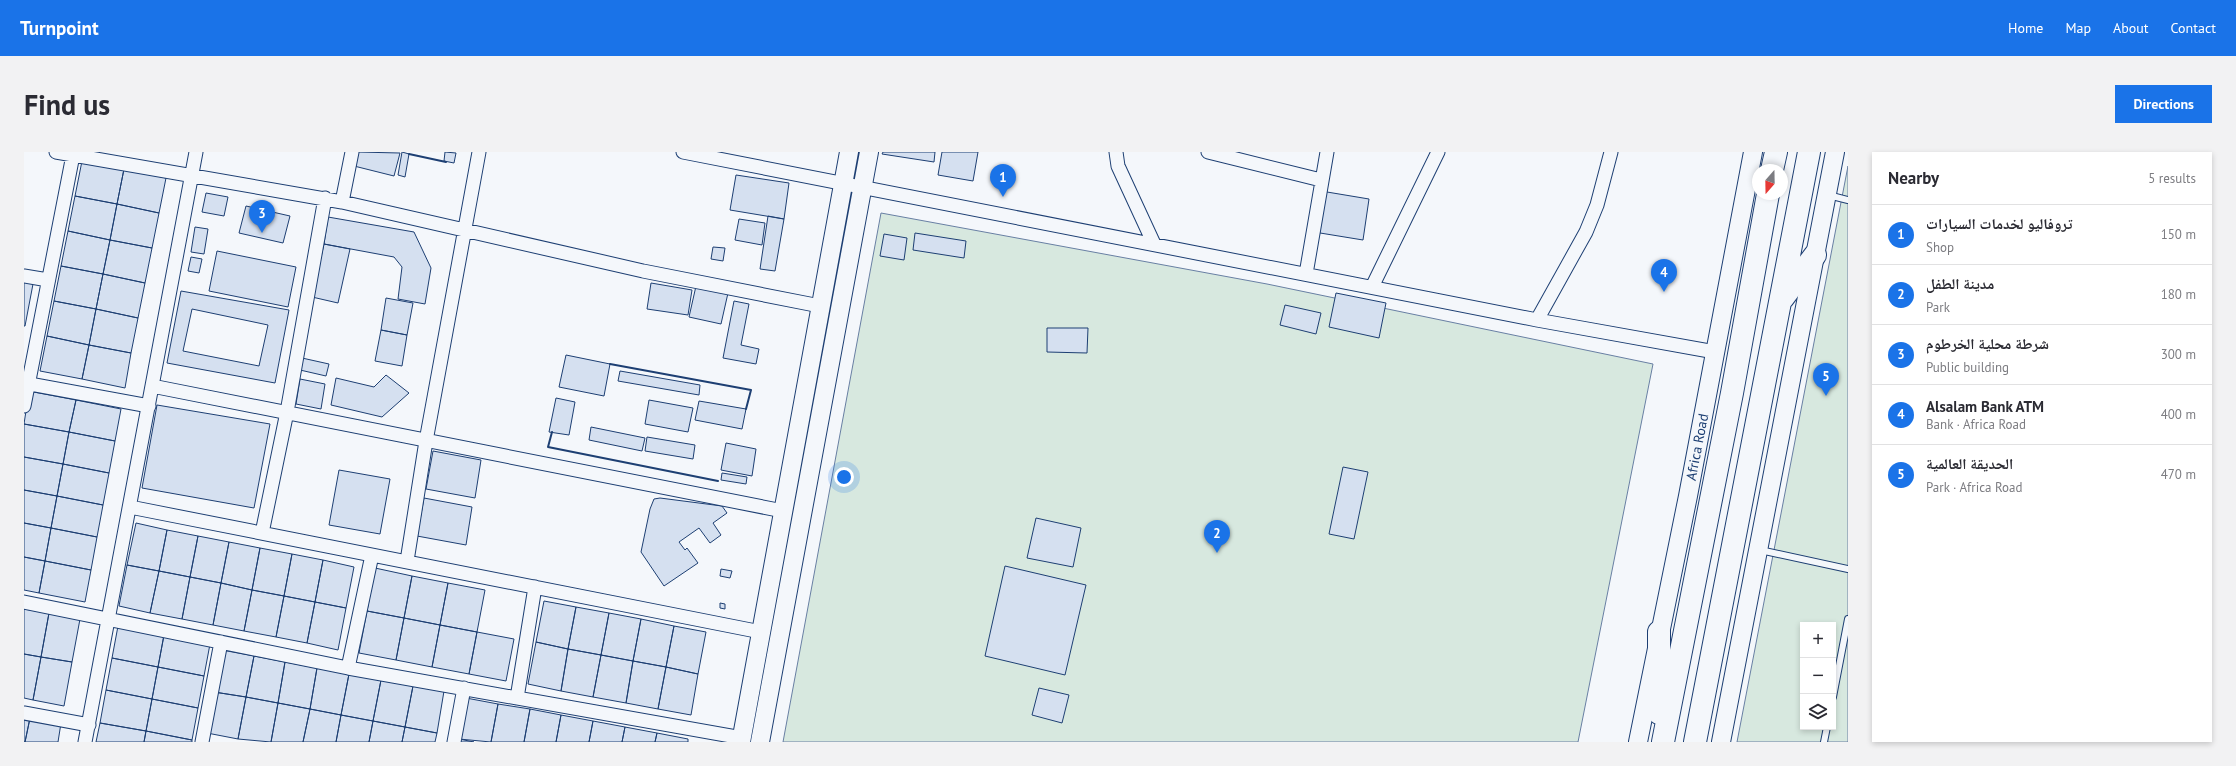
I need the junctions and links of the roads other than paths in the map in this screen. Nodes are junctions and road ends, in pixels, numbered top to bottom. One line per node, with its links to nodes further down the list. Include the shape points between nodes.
1 (56, 152): 17 (street)
2 (196, 152): 19 (street)
3 (352, 152): 27 (street)
4 (479, 152): 28 (street)
5 (683, 152): 21 (street)
6 (849, 152): 21 (street)
7 (869, 152): 22 (street)
8 (1116, 152): 29 (street, via 1118,166)
9 (1208, 152): 20 (street)
10 (1327, 152): 20 (street)
11 (1438, 152): 34 (street)
12 (1611, 152): 37 (street, via 1597,205 1586,232)
13 (1753, 152): 38 (street, Africa Road)
14 (1776, 152): 18 (highway)
15 (1809, 152): 35 (highway)
16 (1835, 152): 23 (street)
17 (73, 155): 19 (street); 33 (street)
18 (1773, 164)
19 (192, 176): 24 (street); 40 (street)
20 (1321, 180): 31 (street)
21 (843, 182): 22 (street); 36 (street)
22 (862, 186): 29 (street); 70 (street)
23 (1826, 195): 26 (lane); 30 (street)
24 (325, 198): 27 (street); 43 (street)
25 (1767, 200): 73 (highway, Africa Road, via 1732,393)
26 (1848, 200)
27 (342, 202): 28 (street)
28 (464, 231): 36 (street, via 643,271); 44 (street)
29 (1154, 244): 31 (street)
30 (1815, 255): 35 (highway); 48 (street)
31 (1306, 274): 34 (street)
32 (24, 276): 33 (street)
33 (48, 280): 39 (street)
34 (1372, 287): 37 (street)
35 (1780, 302): 74 (highway)
36 (820, 306): 46 (street)
37 (1537, 320): 38 (street)
38 (1715, 352): 57 (street, Africa Road)
39 (26, 383): 41 (street); 42 (street)
40 (152, 386): 42 (street); 43 (street)
41 (24, 406)
42 (149, 406): 45 (street)
43 (287, 412): 44 (street); 47 (street)
44 (426, 441): 46 (street); 50 (street)
45 (130, 507): 47 (street); 55 (street)
46 (783, 511): 56 (street)
47 (262, 533): 49 (street)
48 (1758, 549): 51 (lane); 75 (street)
49 (372, 555): 50 (street); 59 (street)
50 (407, 561): 52 (street)
51 (1848, 569)
52 (535, 587): 56 (street); 62 (street)
53 (24, 602): 55 (street)
54 (1848, 619): 61 (lane)
55 (109, 620): 58 (street); 64 (street)
56 (761, 632): 66 (street)
57 (1659, 632): 71 (street, Africa Road); 72 (highway)
58 (221, 642): 59 (street); 68 (street)
59 (348, 668): 60 (street)
60 (464, 688): 62 (street); 69 (street)
61 (1834, 694)
62 (517, 698): 66 (street)
63 (24, 713): 64 (street)
64 (89, 725): 67 (street)
65 (1826, 730): 76 (lane)
66 (741, 740)
67 (85, 742)
68 (202, 742)
69 (454, 742)
70 (760, 742)
71 (1638, 742)
72 (1658, 742)
73 (1663, 742)
74 (1695, 742)
75 (1721, 742)
76 (1824, 742)

